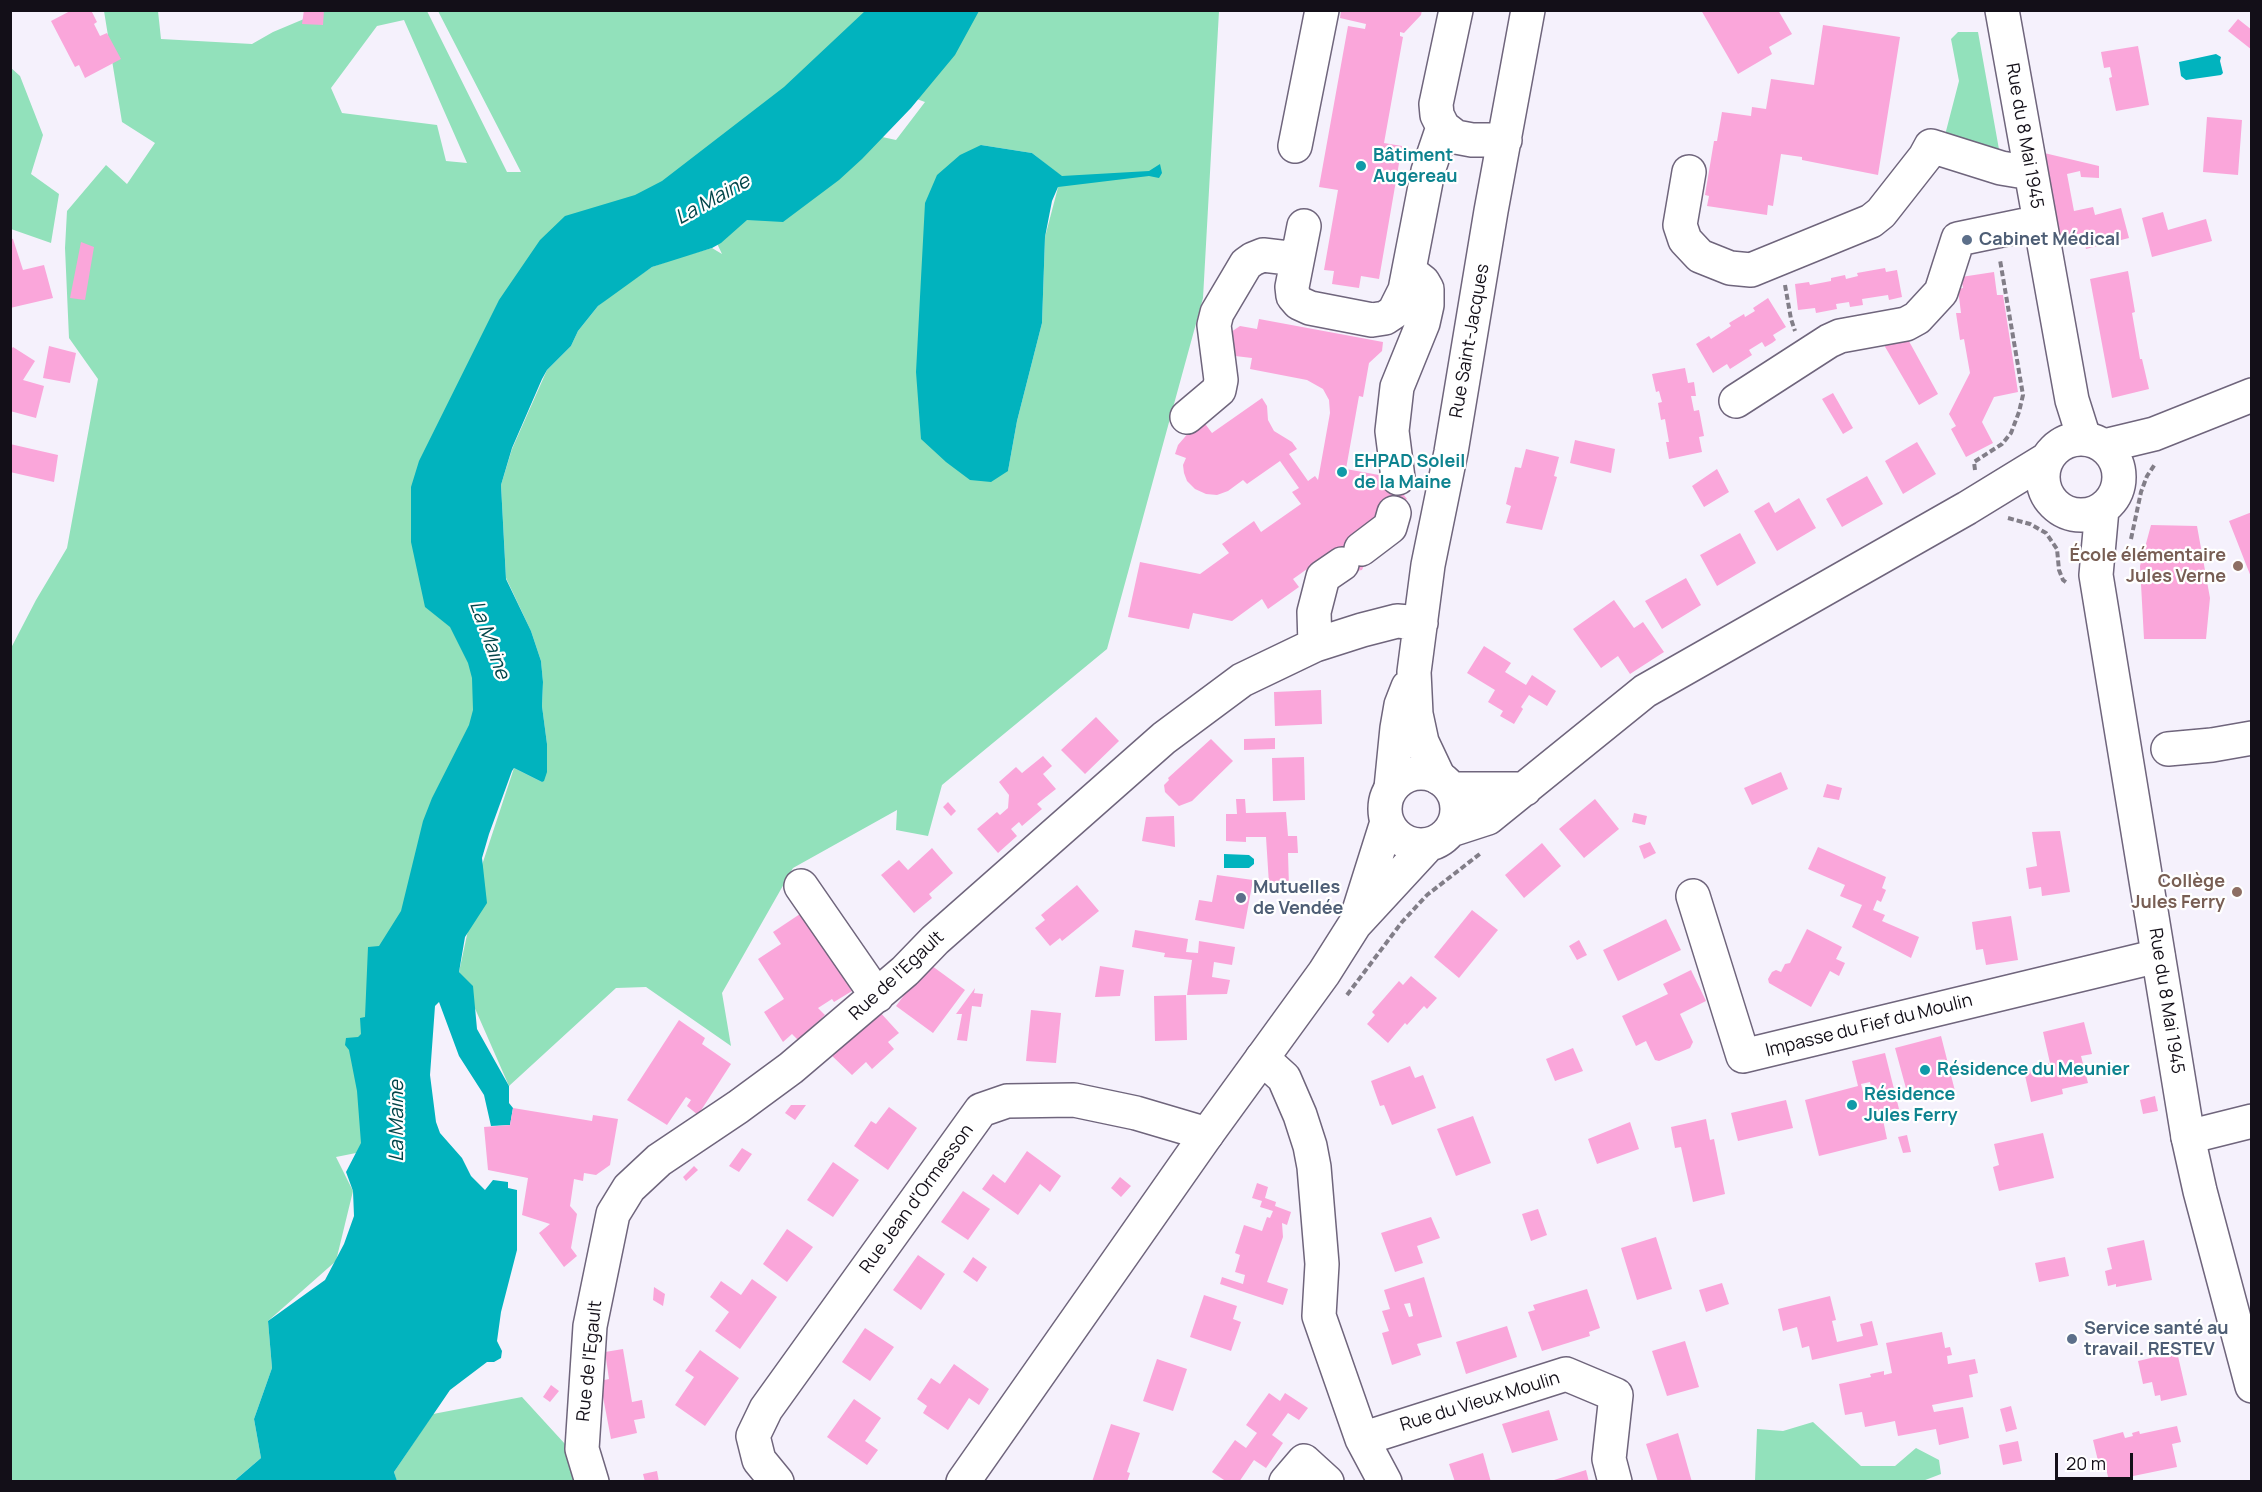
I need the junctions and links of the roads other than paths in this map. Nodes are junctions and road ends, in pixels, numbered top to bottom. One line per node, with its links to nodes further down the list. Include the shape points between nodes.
1 (1322, 10): 7 (street)
2 (1456, 10): 5 (street, via 1436,104)
3 (1528, 10): 6 (street, Rue Saint-Jacques)
4 (2002, 10): 9 (street, Rue du 8 Mai 1945)
5 (1443, 127): 6 (street, via 1456,137); 13 (street, via 1428,171)
6 (1505, 140): 25 (street, Rue Saint-Jacques, via 1428,565)
7 (1295, 146)
8 (1689, 172): 9 (street, via 1680,225 1685,240 1700,256 1730,268 1751,270 1871,221 1931,146)
9 (2031, 173): 10 (street, Rue du 8 Mai 1945)
10 (2040, 222): 15 (street, via 1958,239 1941,292 1917,318 1906,324 1840,336); 17 (street, Rue du 8 Mai 1945, via 2072,400)
11 (1304, 226): 12 (street)
12 (1297, 259): 13 (street, via 1292,286 1299,303 1372,320 1394,312); 16 (street, via 1263,255 1246,264 1216,313 1219,390)
13 (1409, 271): 19 (street, via 1427,288 1427,305 1397,387 1392,431)
14 (2252, 395): 17 (street, via 2155,448)
15 (1736, 400)
16 (1187, 417)
17 (2102, 452): 18 (street, via 2063,443); 21 (street, via 2116,492)
18 (2047, 459): 20 (street, via 2043,469 2046,493); 22 (street)
19 (1398, 478)
20 (2059, 506): 21 (street, via 2073,514 2091,514); 22 (street, via 2013,498); 24 (street, Rue du 8 Mai 1945)
21 (2102, 509): 24 (street, Rue du 8 Mai 1945)
22 (1987, 511): 32 (street, via 1645,691)
23 (1394, 513): 26 (street, via 1390,527 1323,577 1314,612)
24 (2097, 582): 38 (street, Rue du 8 Mai 1945)
25 (1421, 623): 26 (street, Rue de l'Egault, via 1397,621); 27 (street, Rue Saint-Jacques)
26 (1316, 645): 39 (street, Rue de l'Egault, via 1242,680 1164,738)
27 (1414, 672): 30 (street, Rue Saint-Jacques, via 1422,742); 31 (street, Rue Saint-Jacques, via 1401,705)
28 (2252, 738): 29 (street)
29 (2168, 749)
30 (1445, 783): 31 (street, via 1429,774 1408,775); 32 (street); 34 (street, via 1457,810 1455,820)
31 (1391, 788): 33 (street, via 1384,810)
32 (1525, 789): 34 (street, via 1488,818)
33 (1387, 822): 34 (street, via 1403,841); 37 (street)
34 (1429, 847): 37 (street)
35 (801, 886): 39 (street)
36 (1693, 896): 38 (street, Impasse du Fief du Moulin, via 1743,1056)
37 (1355, 924): 40 (street, via 1324,974)
38 (2158, 956): 43 (street, Rue du 8 Mai 1945)
39 (877, 996): 46 (street, Rue de l'Egault, via 791,1068 659,1160 629,1188 613,1214 590,1326 582,1449)
40 (1262, 1058): 42 (street); 45 (street, via 1284,1078 1310,1146 1322,1264 1319,1316)
41 (2252, 1121): 43 (street)
42 (1207, 1134): 47 (street, Rue Jean d'Ormesson, via 1074,1100 1007,1101 981,1110 766,1409 753,1436 759,1460); 48 (street)
43 (2188, 1137): 44 (street, Rue du 8 Mai 1945)
44 (2252, 1386)
45 (1372, 1459): 51 (street); 52 (street, Rue du Vieux Moulin, via 1566,1374 1616,1395 1609,1459)
46 (592, 1482)
47 (777, 1482)
48 (963, 1482)
49 (1286, 1482): 50 (street, via 1304,1461)
50 (1327, 1482)
51 (1341, 1482)
52 (1616, 1482)

